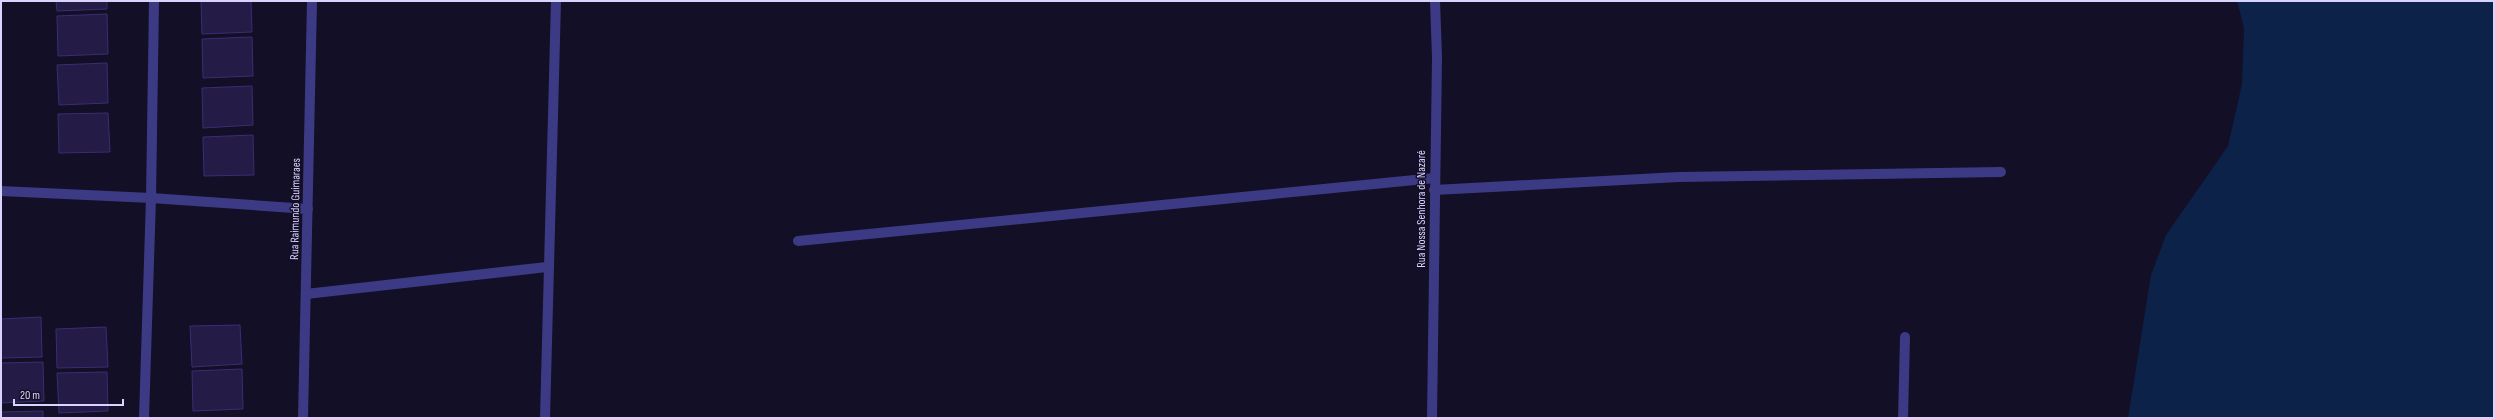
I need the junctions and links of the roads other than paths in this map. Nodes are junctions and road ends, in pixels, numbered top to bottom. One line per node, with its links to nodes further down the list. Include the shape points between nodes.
1 (154, 1): 9 (street)
2 (312, 1): 10 (street, Rua Raimundo Guimaraes)
3 (556, 1): 12 (street)
4 (1435, 1): 6 (street, Rua Nossa Senhora de Nazaré, via 1437,57)
5 (2001, 172): 7 (street, via 1679,176)
6 (1434, 178): 7 (street, Rua Nossa Senhora de Nazaré); 11 (street)
7 (1434, 190): 18 (street, Rua Nossa Senhora de Nazaré)
8 (1, 192): 9 (street)
9 (151, 198): 10 (street); 15 (street)
10 (308, 209): 13 (street, Rua Raimundo Guimaraes)
11 (798, 241)
12 (547, 267): 13 (street); 17 (street)
13 (306, 294): 16 (street, Rua Raimundo Guimaraes)
14 (1905, 337): 19 (street)
15 (144, 418)
16 (303, 418)
17 (545, 418)
18 (1432, 418)
19 (1903, 418)

